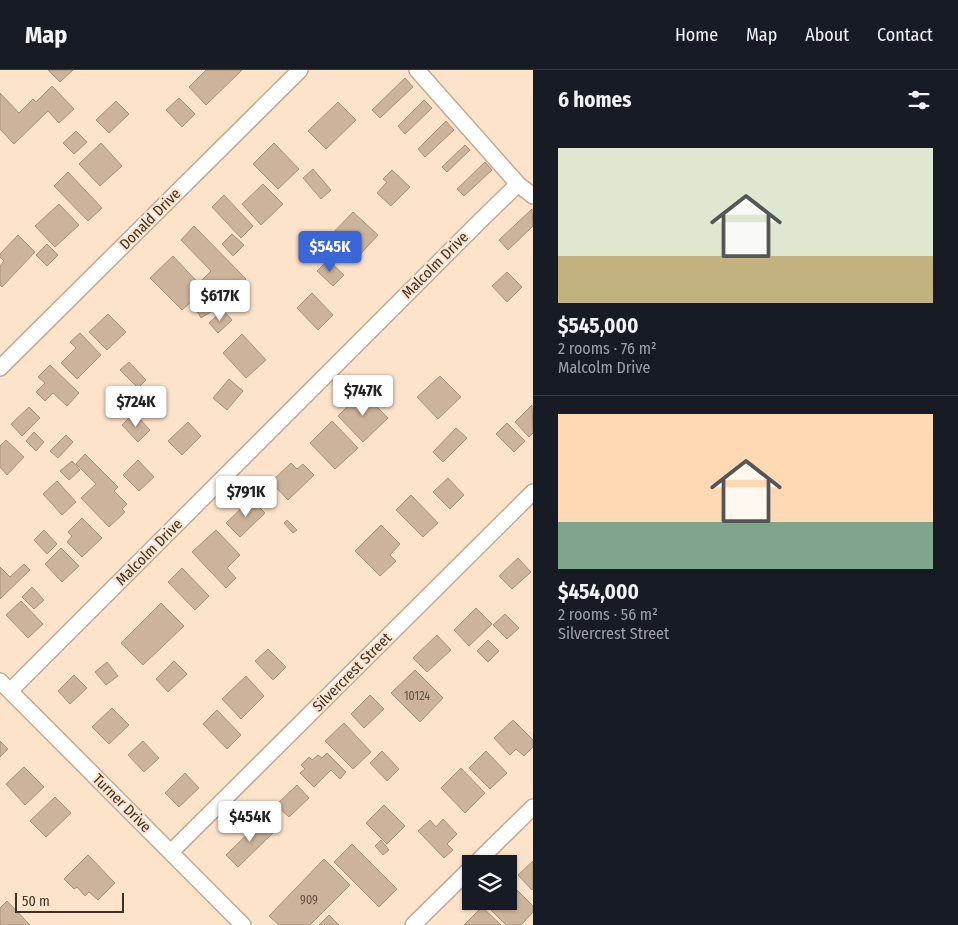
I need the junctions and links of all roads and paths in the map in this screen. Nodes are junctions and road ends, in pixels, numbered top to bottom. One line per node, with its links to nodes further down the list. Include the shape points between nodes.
1 (300, 70): 5 (street, Donald Drive)
2 (417, 70): 3 (street)
3 (518, 184): 4 (street); 7 (street, Malcolm Drive)
4 (533, 196)
5 (0, 368)
6 (533, 492): 9 (street, Silvercrest Street)
7 (5, 686): 9 (street, Turner Drive)
8 (533, 807): 10 (street)
9 (171, 852): 12 (street, Turner Drive)
10 (484, 855)
11 (462, 877): 13 (street)
12 (243, 925)
13 (413, 925)

